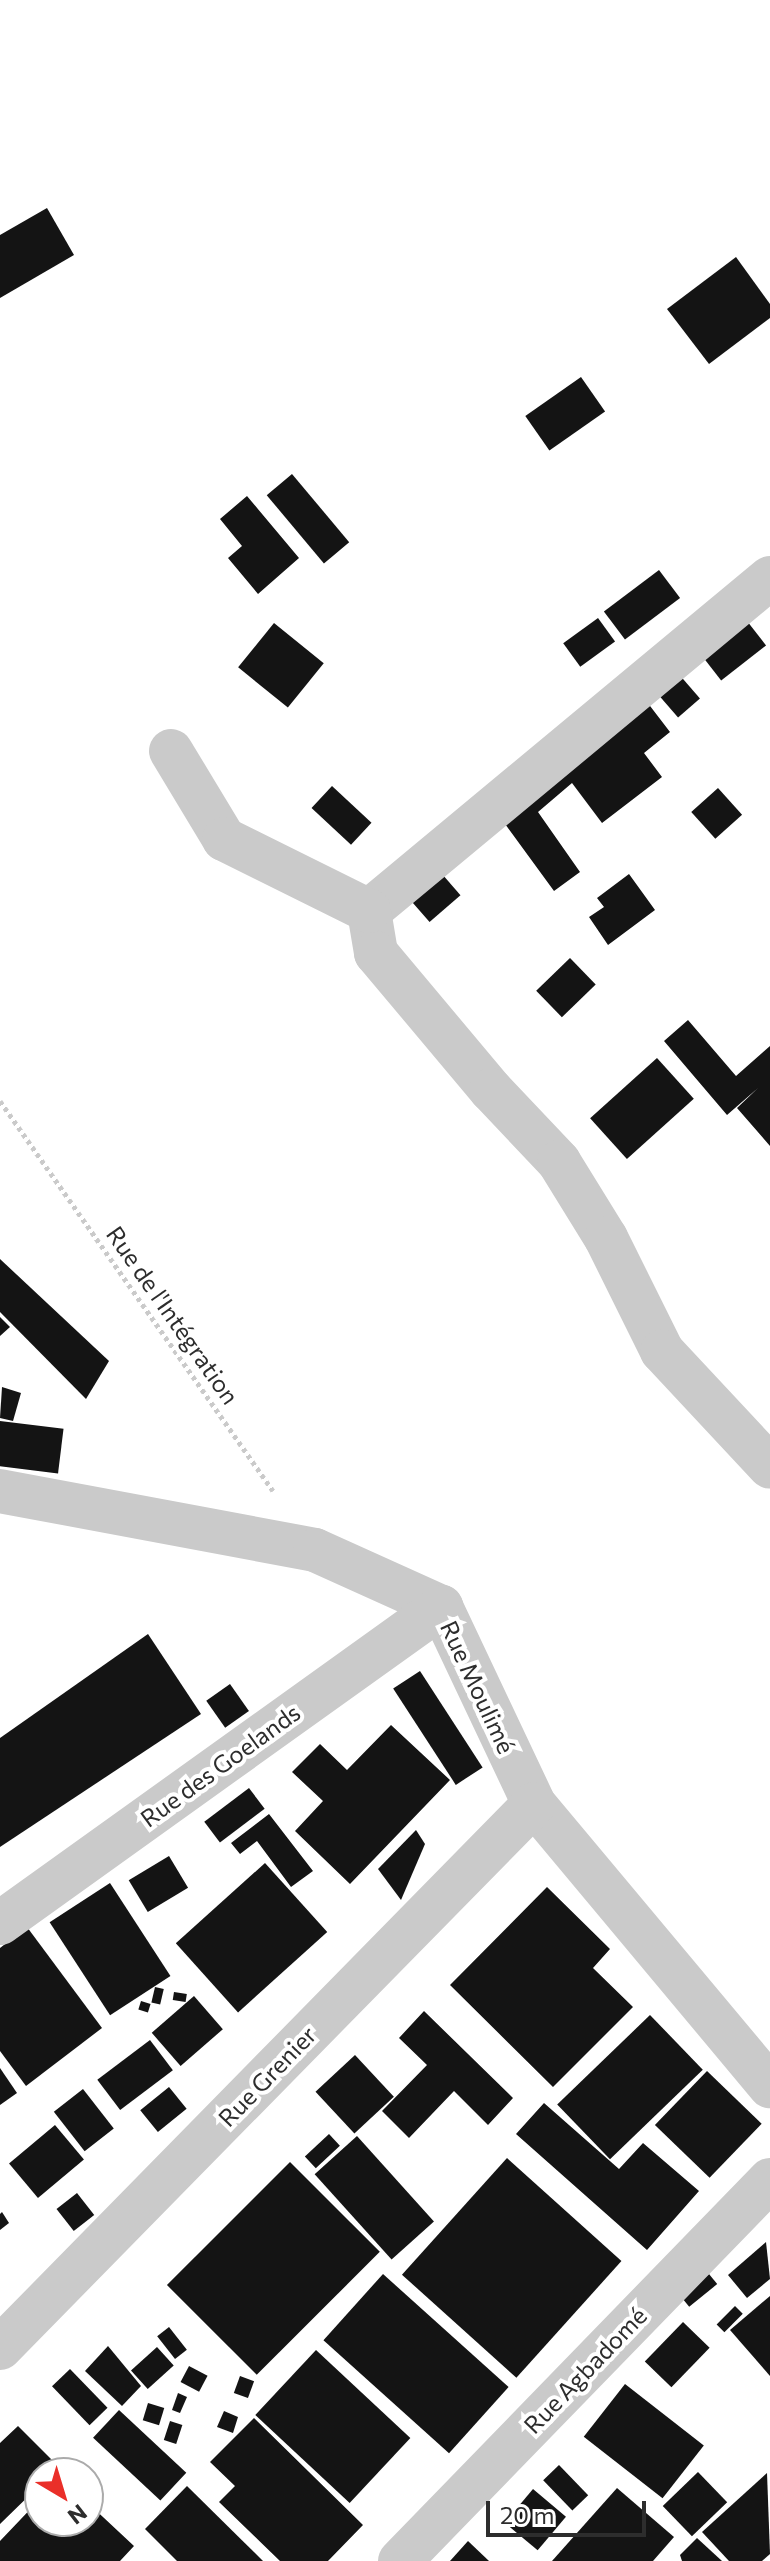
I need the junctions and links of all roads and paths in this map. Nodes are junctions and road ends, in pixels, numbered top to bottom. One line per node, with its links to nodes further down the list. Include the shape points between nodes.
1 (770, 578): 3 (street)
2 (171, 751): 3 (street, via 224,839)
3 (369, 911): 5 (street, via 376,953 559,1162 606,1238 662,1351)
4 (0, 1101): 7 (path, Rue de l'Intégration)
5 (770, 1467)
6 (0, 1491): 7 (street, Rue Moulimé)
7 (315, 1550): 8 (street, Rue Moulimé)
8 (441, 1607): 9 (street, Rue Moulimé); 10 (street, Rue des Goelands)
9 (534, 1804): 11 (street, Rue Moulimé); 13 (street, Rue Grenier)
10 (0, 1923)
11 (770, 2086)
12 (770, 2180): 14 (street, Rue Agbadomé)
13 (0, 2348)
14 (400, 2561)

